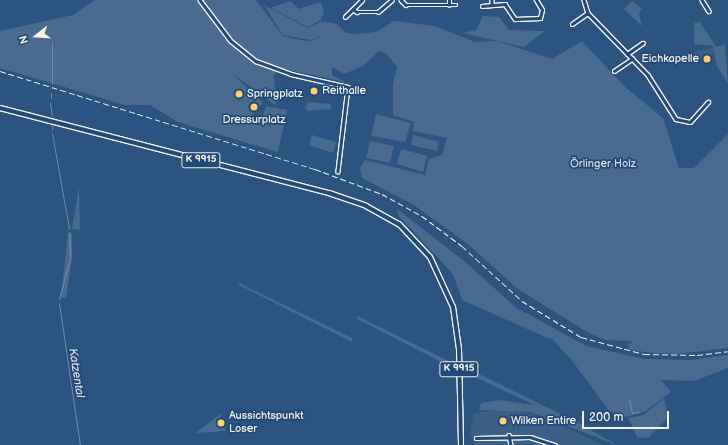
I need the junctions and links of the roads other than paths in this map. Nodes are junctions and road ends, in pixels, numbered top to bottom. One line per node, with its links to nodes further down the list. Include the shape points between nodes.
1 (200, 0): 25 (street, via 231,41 256,60 291,74 348,87)
2 (362, 0): 14 (street)
3 (392, 0): 14 (street, via 378,12)
4 (401, 0): 11 (street, via 406,5)
5 (449, 0): 11 (street)
6 (492, 0): 10 (street)
7 (536, 0): 10 (street, via 542,10 540,18 533,19 515,19 505,4)
8 (584, 0): 16 (street)
9 (702, 0): 15 (street)
10 (492, 4): 13 (street)
11 (449, 5): 12 (street)
12 (456, 5)
13 (482, 6)
14 (353, 9): 17 (street)
15 (709, 11)
16 (588, 13): 18 (street); 20 (street)
17 (345, 17)
18 (572, 24)
19 (643, 43): 20 (street)
20 (627, 54): 21 (street)
21 (632, 59): 22 (street); 23 (street, via 651,79 679,120 690,122)
22 (614, 71)
23 (708, 102)
24 (0, 108): 28 (main road, K 9915, via 329,193 399,224 424,249 443,279 456,323)
25 (338, 171)
26 (509, 435): 27 (street); 29 (street); 30 (street)
27 (476, 438)
28 (461, 445)
29 (511, 445)
30 (555, 445)

